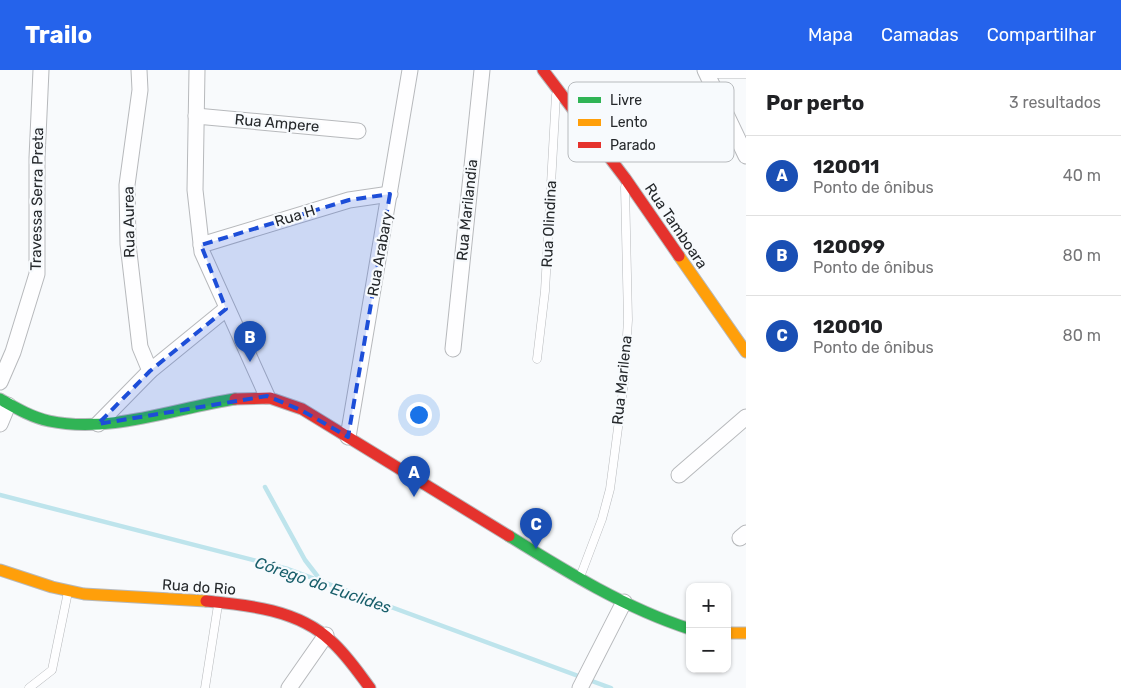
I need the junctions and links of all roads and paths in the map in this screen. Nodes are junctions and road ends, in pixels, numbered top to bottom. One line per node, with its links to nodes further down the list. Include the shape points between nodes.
1 (41, 70): 24 (street, Travessa Serra Preta, via 37,274 13,352)
2 (139, 70): 23 (street, Rua Aurea, via 140,90 128,185 128,244 140,348)
3 (197, 70): 11 (street)
4 (410, 70): 17 (street, Rua Arabary)
5 (482, 70): 20 (street, Rua Marilandia)
6 (543, 70): 9 (main road, Rua Tamboara)
7 (706, 72): 8 (lane)
8 (746, 74)
9 (556, 88): 10 (main road, Rua Tamboara); 22 (lane, Rua Olindina, via 545,291)
10 (568, 104)
11 (196, 116): 12 (street, Rua Ampere); 18 (street, via 195,190)
12 (358, 131)
13 (734, 131): 14 (street)
14 (746, 156)
15 (613, 162): 16 (main road, Rua Tamboara)
16 (625, 178): 21 (main road, Rua Tamboara); 33 (lane, Rua Marilena, via 628,320 624,382 610,489)
17 (390, 194): 18 (street, Rua H, via 350,200); 30 (street, Rua Arabary)
18 (201, 244): 19 (street)
19 (226, 309): 23 (street); 25 (street)
20 (453, 350)
21 (746, 352)
22 (537, 360)
23 (150, 371): 29 (street)
24 (0, 382)
25 (267, 396): 29 (main road, via 223,400 138,419); 30 (main road, via 283,400)
26 (4, 402): 28 (street); 29 (main road, via 52,421)
27 (744, 422): 31 (street)
28 (0, 424)
29 (98, 424)
30 (348, 437): 33 (main road)
31 (679, 475)
32 (0, 570): 34 (main road, Rua do Rio)
33 (580, 578): 35 (main road)
34 (68, 590): 36 (main road, Rua do Rio, via 130,599); 41 (lane, via 52,670)
35 (624, 602): 37 (main road); 45 (street)
36 (218, 603): 40 (main road, Rua do Rio, via 280,614); 42 (lane)
37 (687, 628)
38 (731, 633): 39 (main road)
39 (746, 633)
40 (326, 635): 43 (street); 44 (main road, Rua do Rio)
41 (29, 688)
42 (205, 688)
43 (288, 688)
44 (370, 688)
45 (580, 688)

